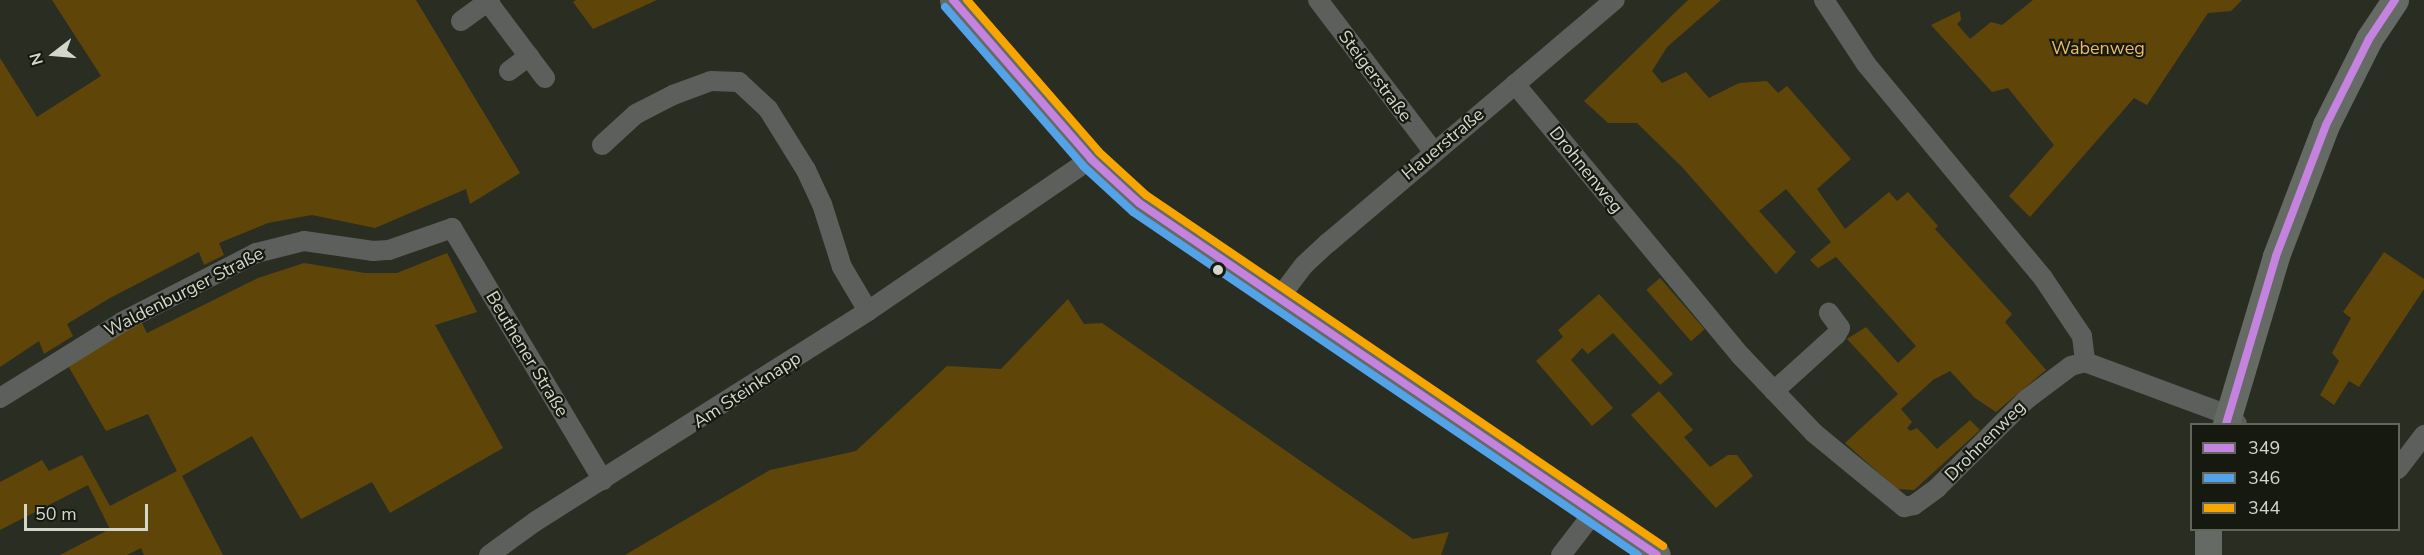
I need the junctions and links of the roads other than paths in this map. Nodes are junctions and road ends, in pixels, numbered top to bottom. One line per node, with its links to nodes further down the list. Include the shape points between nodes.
1 (953, 0): 14 (main road)
2 (1318, 0): 13 (street, Steigerstraße)
3 (1615, 0): 11 (street, Hauerstraße)
4 (1824, 0): 19 (street, via 1866,64 2043,278 2082,336)
5 (2395, 0): 22 (main road, via 2369,39 2326,125 2276,256)
6 (489, 1): 7 (street); 8 (street)
7 (461, 21)
8 (529, 56): 9 (street); 10 (street)
9 (509, 71)
10 (545, 78)
11 (1515, 84): 13 (street, Hauerstraße); 20 (street, Drohnenweg, via 1701,311)
12 (602, 145): 17 (street, via 636,114 673,95 711,81 739,82 768,109 806,170 822,204 842,267)
13 (1433, 151): 16 (street, Hauerstraße, via 1307,262)
14 (1091, 159): 16 (main road, via 1139,203); 17 (street, Am Steinknapp)
15 (452, 228): 21 (street, Waldenburger Straße, via 389,250 304,241 256,253 122,322); 25 (street, Beuthener Straße)
16 (1279, 298): 26 (main road)
17 (868, 311): 25 (street, Am Steinknapp)
18 (1829, 313): 20 (street, via 1840,328 1836,335)
19 (2085, 362): 20 (street, Drohnenweg, via 2071,366 2027,399 1937,488 1914,505 1904,507 1835,452); 22 (street)
20 (1774, 391)
21 (0, 398)
22 (2230, 421)
23 (2424, 435): 24 (street)
24 (2400, 466)
25 (603, 480): 28 (street, Am Steinknapp)
26 (1595, 511): 29 (street); 30 (main road)
27 (2208, 531): 31 (main road)
28 (489, 555)
29 (1561, 555)
30 (1657, 555)
31 (2208, 555)

